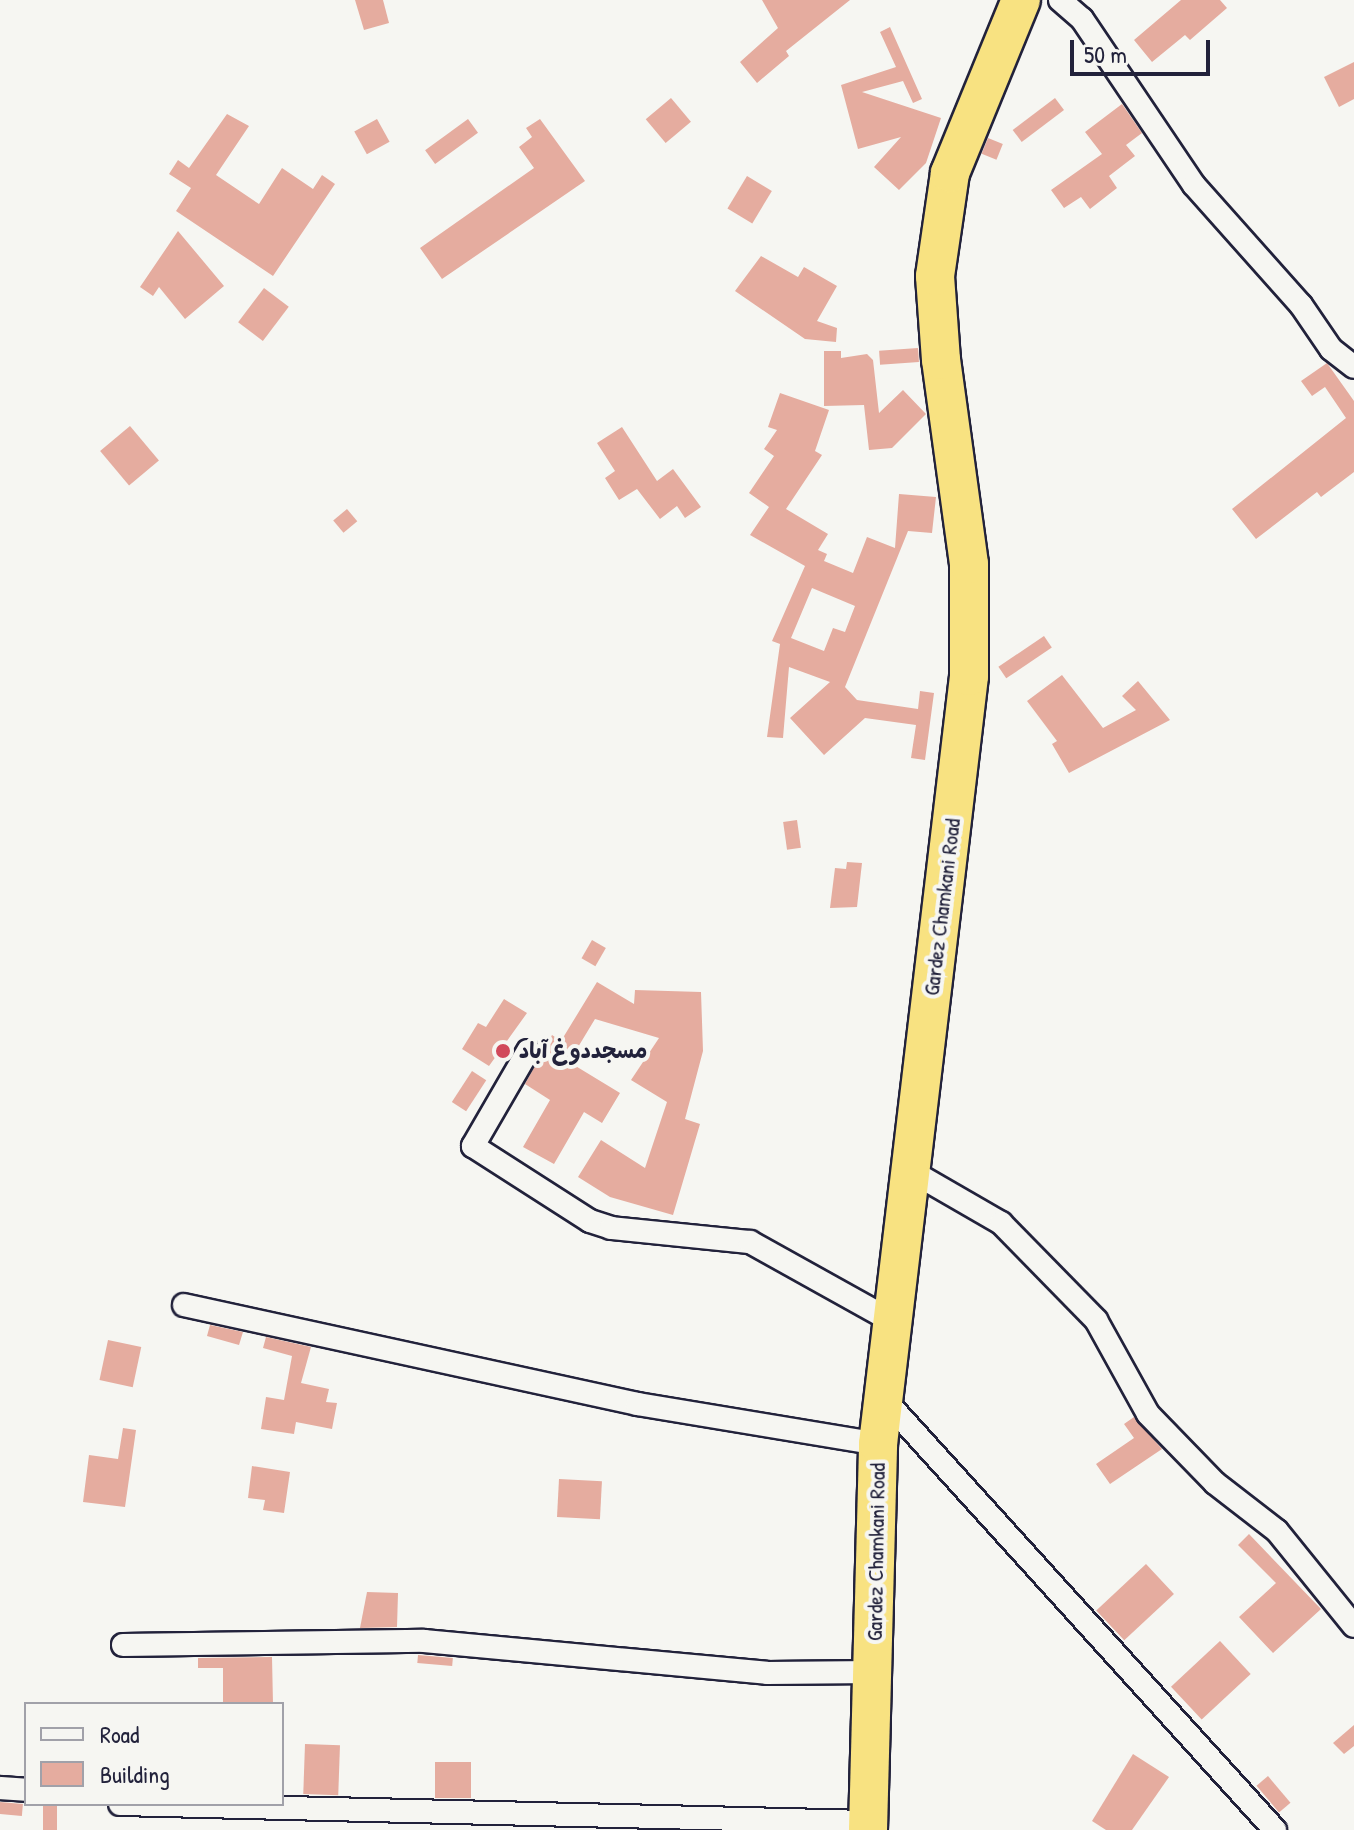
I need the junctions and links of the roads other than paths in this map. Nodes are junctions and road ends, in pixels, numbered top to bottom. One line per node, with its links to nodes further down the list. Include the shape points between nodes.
1 (1021, 0): 5 (highway, Gardez Chamkani Road, via 950,173 935,276 969,564 969,676)
2 (1060, 0): 3 (street, via 1082,19 1194,185 1301,305 1331,349)
3 (1354, 367)
4 (528, 1051): 7 (street, via 473,1146 590,1221 611,1228 750,1242)
5 (911, 1171): 7 (highway, Gardez Chamkani Road); 10 (street, via 1001,1223 1096,1320 1148,1414 1215,1483 1277,1531)
6 (184, 1305): 9 (street, via 637,1404)
7 (892, 1321): 8 (highway, Gardez Chamkani Road)
8 (884, 1399): 9 (highway, Gardez Chamkani Road); 17 (street)
9 (878, 1444): 12 (highway, Gardez Chamkani Road)
10 (1354, 1626)
11 (123, 1645): 12 (street, via 424,1641 767,1673)
12 (874, 1672): 16 (highway, Gardez Chamkani Road)
13 (0, 1788): 14 (street)
14 (24, 1790)
15 (188, 1806): 16 (street)
16 (868, 1826)
17 (1275, 1830)

